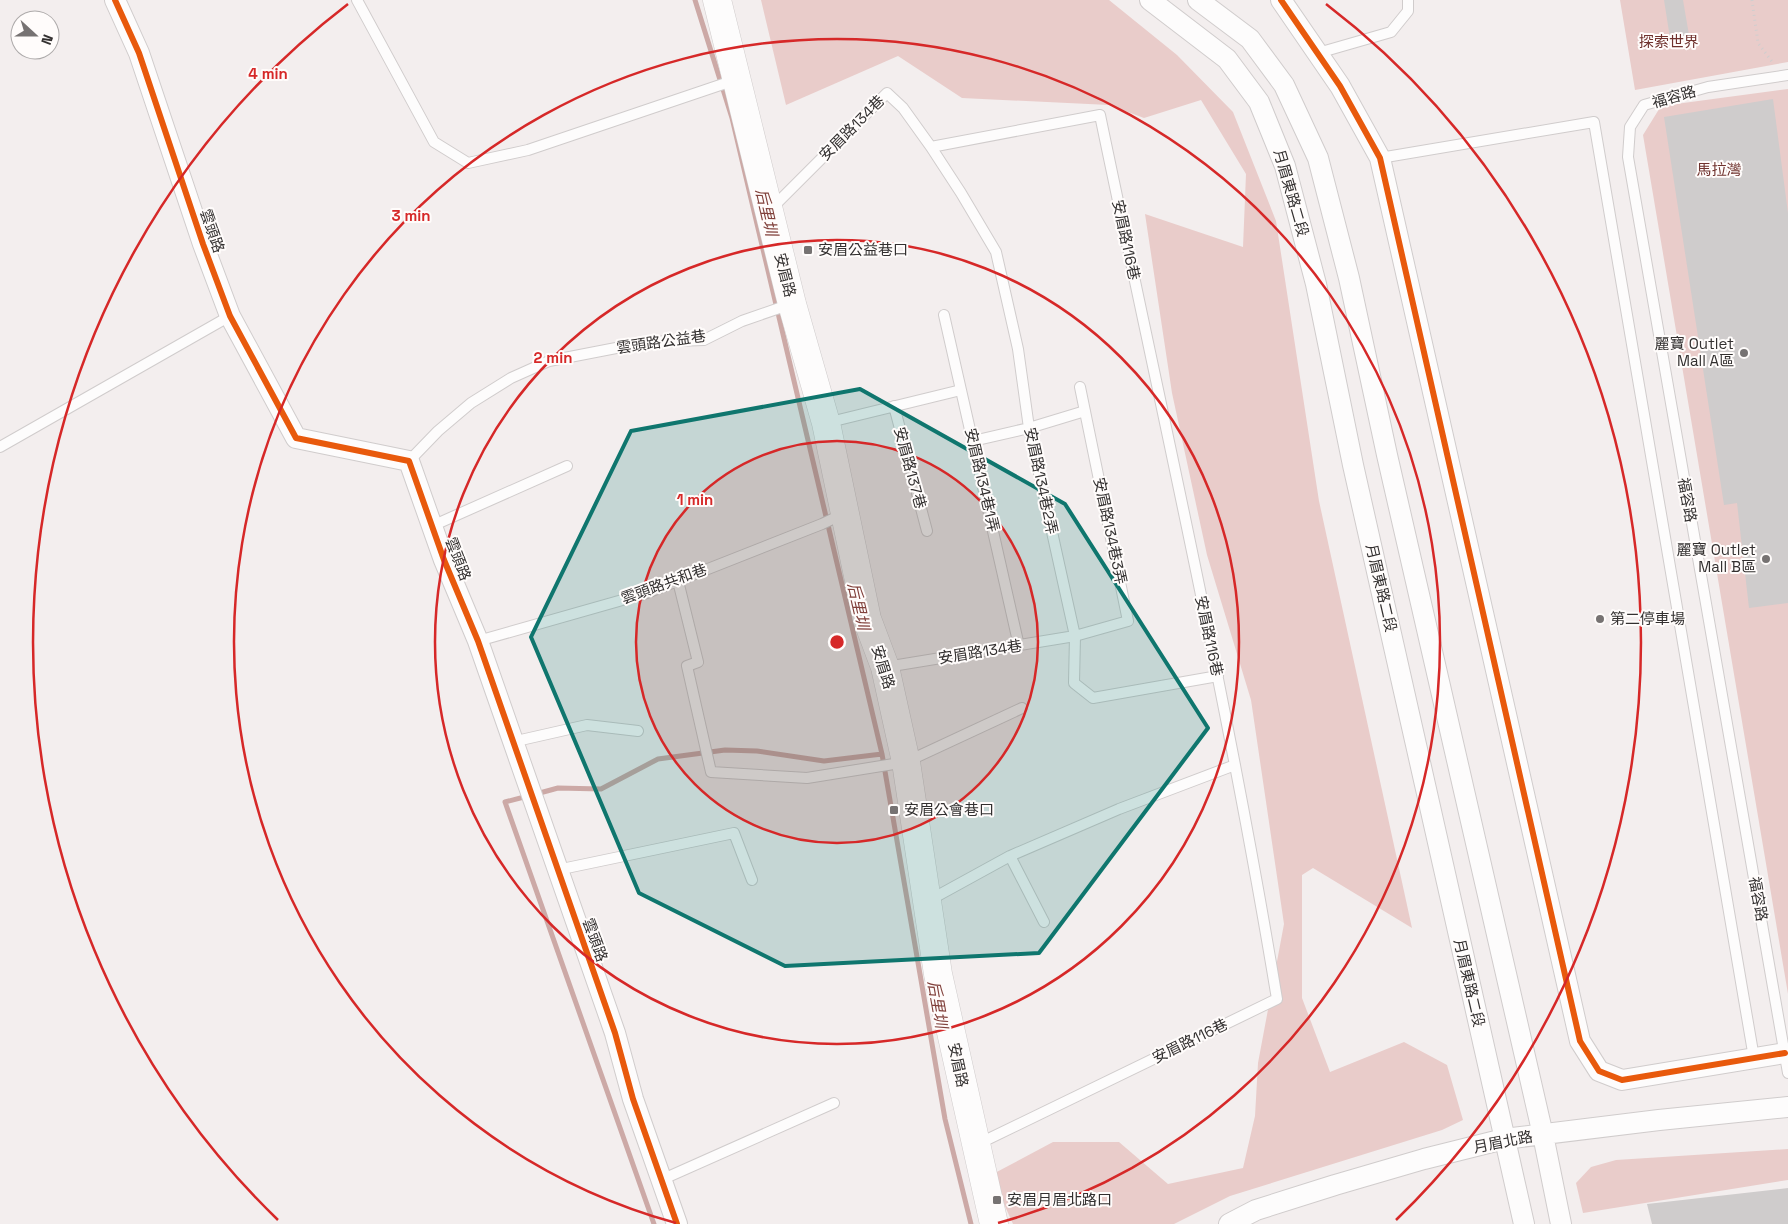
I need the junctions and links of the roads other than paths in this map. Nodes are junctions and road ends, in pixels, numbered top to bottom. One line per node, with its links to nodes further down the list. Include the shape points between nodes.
1 (115, 0): 16 (street, 雲頭路, via 139,53)
2 (357, 0): 10 (lane, via 434,142 468,163 528,150)
3 (717, 0): 10 (street, 安眉路)
4 (1150, 0): 52 (street, 月眉東路二段, via 1227,59 1259,102 1285,166 1316,284 1353,465)
5 (1198, 0): 51 (street, via 1250,39 1284,85 1318,158 1349,278)
6 (1281, 0): 8 (street)
7 (1408, 0): 8 (lane, via 1408,11 1391,32)
8 (1318, 53): 12 (street)
9 (1788, 75): 46 (lane, 福容路, via 1708,87 1644,105 1630,127 1628,157)
10 (736, 80): 13 (street, 安眉路)
11 (931, 147): 13 (lane, 安眉路134巷, via 903,108 887,93); 22 (lane, 安眉路134巷2弄, via 996,252 1018,349); 35 (lane, 安眉路116巷, via 1100,115)
12 (1380, 158): 47 (street, via 1580,1042 1599,1071 1622,1080); 47 (lane, via 1594,122)
13 (768, 212): 14 (street, 安眉路)
14 (792, 304): 21 (street, 安眉路); 25 (lane, 雲頭路公益巷, via 742,321 704,340 647,342 549,361 511,378 471,403)
15 (944, 315): 18 (lane, 安眉路134巷1弄)
16 (230, 316): 24 (lane); 25 (street, 雲頭路, via 296,438)
17 (1080, 387): 20 (lane, 安眉路134巷3弄)
18 (961, 390): 19 (lane, 安眉路137巷); 23 (lane, 安眉路134巷1弄)
19 (894, 406): 21 (lane, 安眉路137巷); 29 (lane, 安眉路137巷)
20 (1085, 411): 22 (lane); 31 (lane, 安眉路134巷3弄, via 1128,621)
21 (826, 423): 27 (street, 安眉路)
22 (1028, 428): 23 (lane); 31 (lane, 安眉路134巷2弄)
23 (973, 441): 33 (lane, 安眉路134巷1弄)
24 (0, 447)
25 (409, 461): 28 (street, 雲頭路)
26 (567, 466): 28 (lane)
27 (845, 513): 30 (lane, 雲頭路共和巷); 34 (street, 安眉路, via 867,619)
28 (432, 526): 32 (street, 雲頭路)
29 (926, 531)
30 (678, 581): 32 (lane, 雲頭路共和巷, via 647,593); 39 (lane, via 698,662 687,666 711,772 807,778)
31 (1075, 636): 33 (lane, 安眉路134巷); 35 (lane, 安眉路134巷2弄, via 1074,683 1093,698)
32 (478, 641): 38 (street, 雲頭路)
33 (1020, 646): 34 (lane, 安眉路134巷)
34 (885, 667): 39 (street, 安眉路)
35 (1218, 676): 40 (lane, 安眉路116巷)
36 (1022, 708): 39 (lane)
37 (638, 731): 38 (lane, via 587,724)
38 (512, 742): 42 (street, 雲頭路)
39 (906, 762): 44 (street, 安眉路)
40 (1235, 766): 41 (lane, via 1119,809); 53 (lane, 安眉路116巷, via 1277,999)
41 (1010, 856): 44 (lane); 45 (lane)
42 (557, 870): 43 (lane, via 734,833); 54 (street, 雲頭路, via 615,1032 633,1099)
43 (752, 880)
44 (927, 902): 53 (street, 安眉路, via 938,974)
45 (1044, 922)
46 (1785, 1053): 47 (street); 48 (lane, 福容路)
47 (1754, 1058)
48 (1788, 1073)
49 (834, 1104): 54 (lane)
50 (1788, 1107): 51 (street, 月眉北路)
51 (1543, 1135): 52 (street, 月眉北路); 59 (street)
52 (1504, 1139): 57 (street, 月眉北路, via 1424,1158 1335,1185 1256,1210); 58 (street, 月眉東路二段)
53 (976, 1145): 56 (street, 安眉路)
54 (661, 1180): 55 (street, 雲頭路)
55 (677, 1224)
56 (994, 1224)
57 (1229, 1224)
58 (1524, 1224)
59 (1561, 1224)

